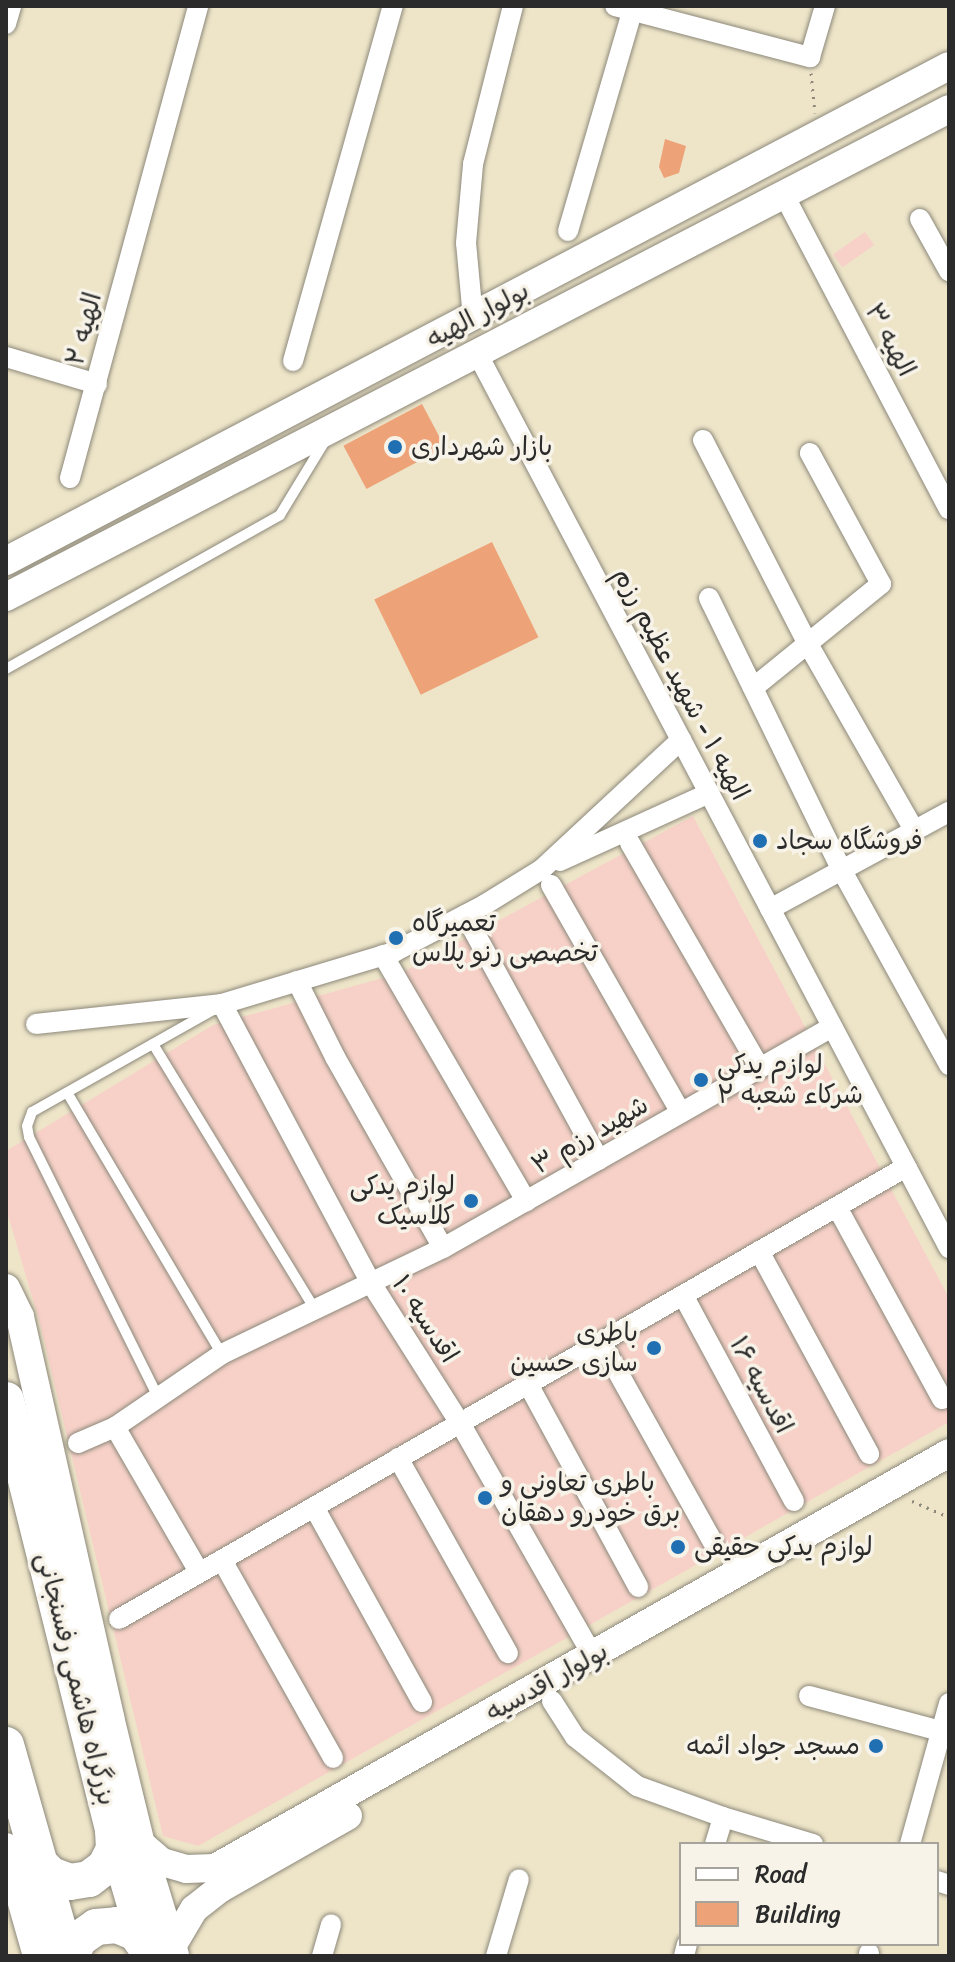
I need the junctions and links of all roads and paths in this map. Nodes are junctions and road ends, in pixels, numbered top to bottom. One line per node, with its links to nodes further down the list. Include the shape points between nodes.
1 (11, 6): 7 (street)
2 (198, 6): 20 (street, الهیه ۲)
3 (393, 6): 19 (street)
4 (513, 6): 16 (street, via 473,164 466,243)
5 (825, 6): 8 (street)
6 (627, 8): 8 (street); 14 (street)
7 (6, 24)
8 (810, 57): 11 (path)
9 (949, 66): 11 (main road, بولوار الهیه)
10 (949, 109): 12 (main road, بولوار الهیه)
11 (817, 136): 16 (main road, بولوار الهیه)
12 (784, 195): 17 (main road, بولوار الهیه); 25 (street, الهیه ۳)
13 (920, 219): 15 (street)
14 (568, 231)
15 (949, 271)
16 (473, 318): 26 (main road, بولوار الهیه)
17 (477, 353): 21 (main road, بولوار الهیه); 32 (street, الهیه ۱ - شهید عظیم رزم)
18 (6, 357): 20 (street)
19 (293, 361)
20 (97, 384): 24 (street, الهیه ۲)
21 (332, 429): 27 (main road, بولوار الهیه); 30 (lane, via 280,515)
22 (703, 440): 29 (street)
23 (810, 453): 29 (street, via 881,584)
24 (70, 478)
25 (949, 509)
26 (6, 561)
27 (6, 597)
28 (709, 598): 31 (street)
29 (808, 644): 31 (street); 35 (street)
30 (6, 669)
31 (753, 688): 37 (street)
32 (681, 740): 33 (street, الهیه ۱ - شهید عظیم رزم); 38 (street)
33 (709, 793): 38 (street); 39 (street, الهیه ۱ - شهید عظیم رزم)
34 (949, 812): 35 (street)
35 (914, 830): 37 (street)
36 (630, 843): 48 (street)
37 (841, 869): 39 (street); 47 (street)
38 (546, 877): 40 (street); 50 (street)
39 (770, 909): 45 (street, الهیه ۱ - شهید عظیم رزم)
40 (465, 915): 41 (street); 51 (street)
41 (383, 955): 42 (street); 53 (street)
42 (297, 981): 43 (street); 55 (street)
43 (222, 1004): 44 (street); 46 (lane); 58 (street, اقدسیه ۱۰)
44 (36, 1024)
45 (832, 1027): 48 (street, شهید رزم ۳); 52 (street, الهیه ۱ - شهید عظیم رزم)
46 (153, 1044): 49 (lane); 61 (lane)
47 (949, 1065)
48 (760, 1068): 50 (street, شهید رزم ۳)
49 (68, 1094): 63 (lane); 65 (lane, via 32,1112 29,1137)
50 (681, 1113): 51 (street, شهید رزم ۳)
51 (599, 1160): 53 (street, شهید رزم ۳)
52 (906, 1167): 54 (street); 56 (street, الهیه ۱ - شهید عظیم رزم)
53 (526, 1201): 55 (street, شهید رزم ۳)
54 (837, 1207): 57 (street); 66 (street)
55 (443, 1248): 58 (street, شهید رزم ۳)
56 (949, 1248)
57 (759, 1251): 60 (street); 72 (street)
58 (371, 1283): 61 (street, شهید رزم ۳); 68 (street, اقدسیه ۱۰)
59 (6, 1288): 94 (main road, via 20,1317)
60 (683, 1295): 62 (street); 76 (street, اقدسیه ۱۶)
61 (314, 1308): 63 (street, شهید رزم ۳)
62 (601, 1342): 64 (street); 79 (street)
63 (222, 1354): 65 (street, شهید رزم ۳)
64 (528, 1384): 68 (street); 82 (street)
65 (157, 1395): 69 (street, شهید رزم ۳)
66 (942, 1399)
67 (6, 1400): 94 (highway, بزرگراه هاشمی رفسنجانی)
68 (460, 1423): 73 (street); 85 (street, اقدسیه ۱۰)
69 (115, 1427): 70 (street, شهید رزم ۳); 81 (street)
70 (78, 1443)
71 (949, 1453): 85 (main road, بولوار اقدسیه)
72 (869, 1454)
73 (398, 1458): 77 (street); 84 (street)
74 (949, 1474): 75 (main road, بولوار اقدسیه)
75 (907, 1498): 78 (path); 87 (main road, بولوار اقدسیه)
76 (794, 1501)
77 (314, 1507): 80 (street); 88 (street)
78 (949, 1517)
79 (713, 1542)
80 (222, 1560): 81 (street); 92 (street)
81 (199, 1572): 83 (street)
82 (638, 1587)
83 (119, 1619)
84 (508, 1653)
85 (593, 1656): 94 (main road, بولوار اقدسیه, via 215,1868 186,1869 162,1862)
86 (809, 1696): 90 (street)
87 (552, 1701): 93 (street, via 575,1737 637,1786); 101 (main road, بولوار اقدسیه, via 221,1888 194,1909)
88 (422, 1702)
89 (949, 1703): 90 (street)
90 (941, 1731): 97 (street)
91 (6, 1745): 98 (highway)
92 (333, 1758)
93 (723, 1817): 95 (street); 96 (street)
94 (127, 1836): 98 (highway, via 105,1867 89,1879 70,1882 51,1875); 101 (highway, بزرگراه هاشمی رفسنجانی)
95 (716, 1842)
96 (806, 1842)
97 (911, 1842)
98 (22, 1854): 102 (main road); 103 (highway)
99 (519, 1879): 105 (street)
100 (331, 1924): 104 (street)
101 (161, 1952): 103 (highway, via 117,1925 96,1927)
102 (37, 1956)
103 (68, 1956)
104 (322, 1956)
105 (496, 1956)

